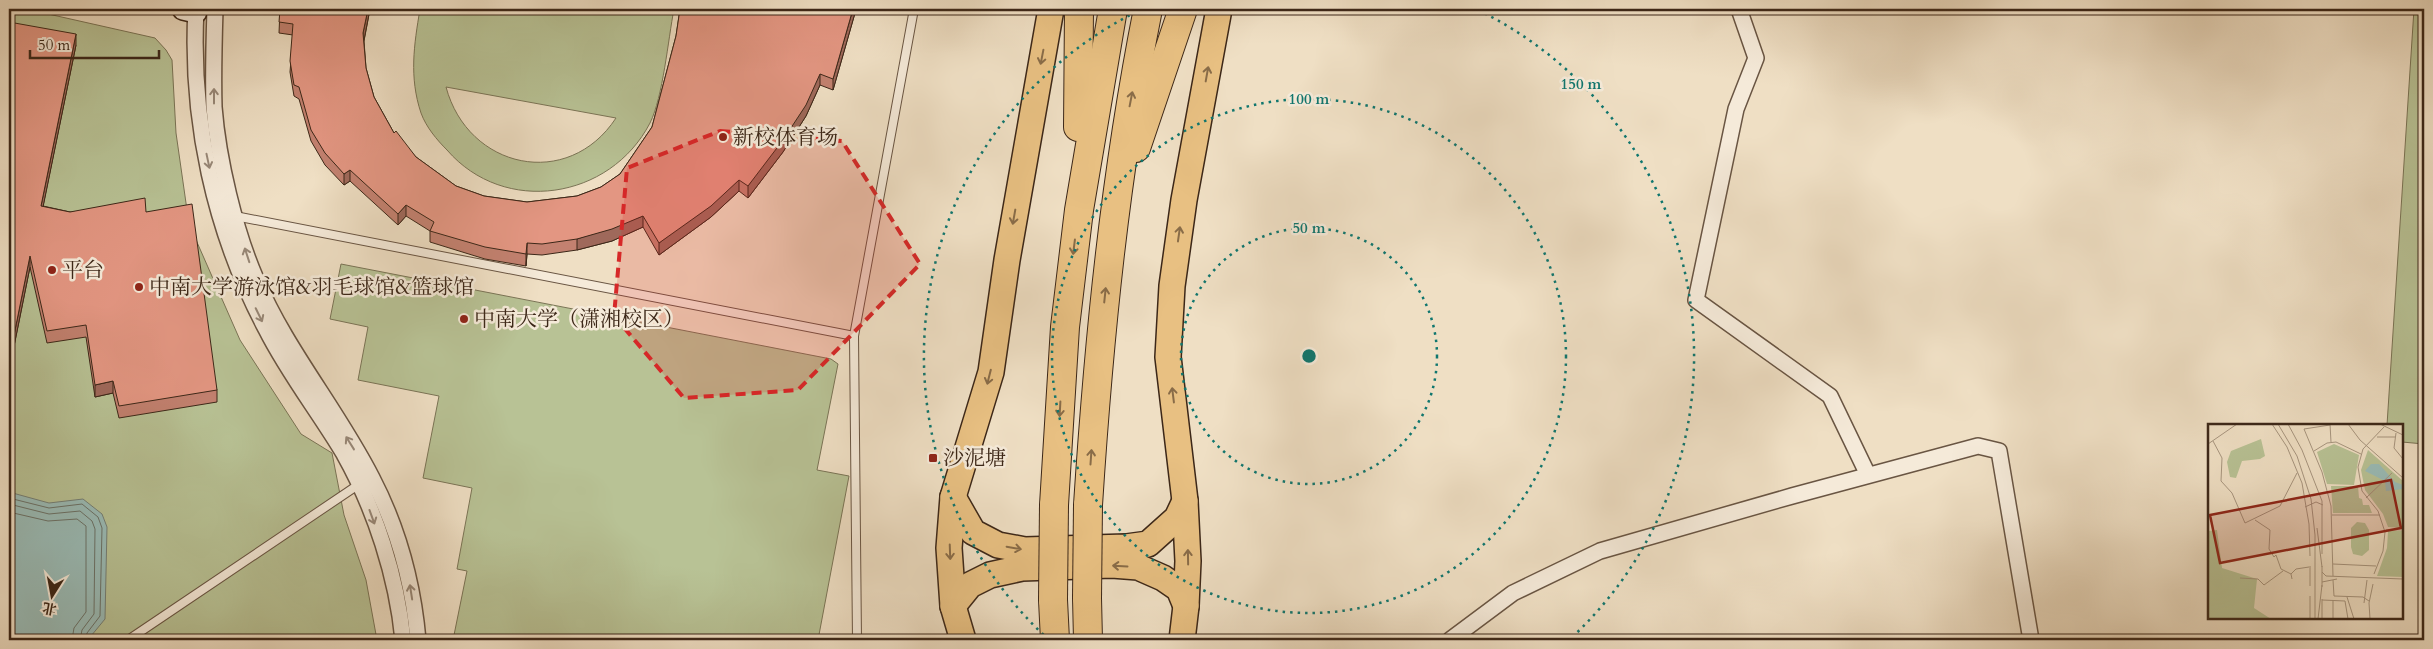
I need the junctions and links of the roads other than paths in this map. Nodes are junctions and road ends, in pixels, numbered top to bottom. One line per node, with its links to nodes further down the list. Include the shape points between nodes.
1 (197, 9): 12 (street, one-way to 1, via 219,149); 15 (street, one-way to 15, via 194,65 202,137 229,248 266,331 344,455)
2 (914, 9): 13 (lane)
3 (1052, 9): 16 (main road, one-way to 16, via 1007,260 991,372)
4 (1079, 9): 10 (highway)
5 (1113, 9): 10 (highway)
6 (1148, 9): 11 (highway, one-way to 6)
7 (1183, 9): 11 (highway)
8 (1219, 9): 17 (main road, one-way to 8, via 1168,357 1172,286 1184,200)
9 (1739, 9): 14 (street, via 1756,58 1736,109 1696,300 1830,396)
10 (1079, 210): 25 (highway, one-way to 25, bridge, via 1065,327 1054,505)
11 (1113, 213): 26 (highway, one-way to 11, bridge, via 1088,505 1098,356)
12 (235, 216): 13 (lane); 15 (street, one-way to 12, via 255,278)
13 (854, 336): 23 (lane)
14 (1868, 475): 28 (street, via 1600,551 1513,593); 29 (street, via 1978,446 1999,451)
15 (365, 480): 20 (lane); 21 (street, one-way to 21, via 391,576); 22 (street, one-way to 15, via 398,539)
16 (953, 497): 17 (main road, one-way to 17, via 973,532 998,545 1025,550 1148,544 1177,518); 18 (main road, one-way to 18, via 949,548)
17 (1185, 501): 19 (main road, one-way to 17)
18 (953, 606): 19 (main road, one-way to 18, via 1179,589 1162,578 1138,567 1112,565 1022,568 990,575 970,584); 24 (main road)
19 (1186, 606): 27 (main road)
20 (128, 640)
21 (402, 640)
22 (418, 640)
23 (857, 640)
24 (963, 640)
25 (1055, 640)
26 (1088, 640)
27 (1182, 640)
28 (1450, 640)
29 (2031, 640)

